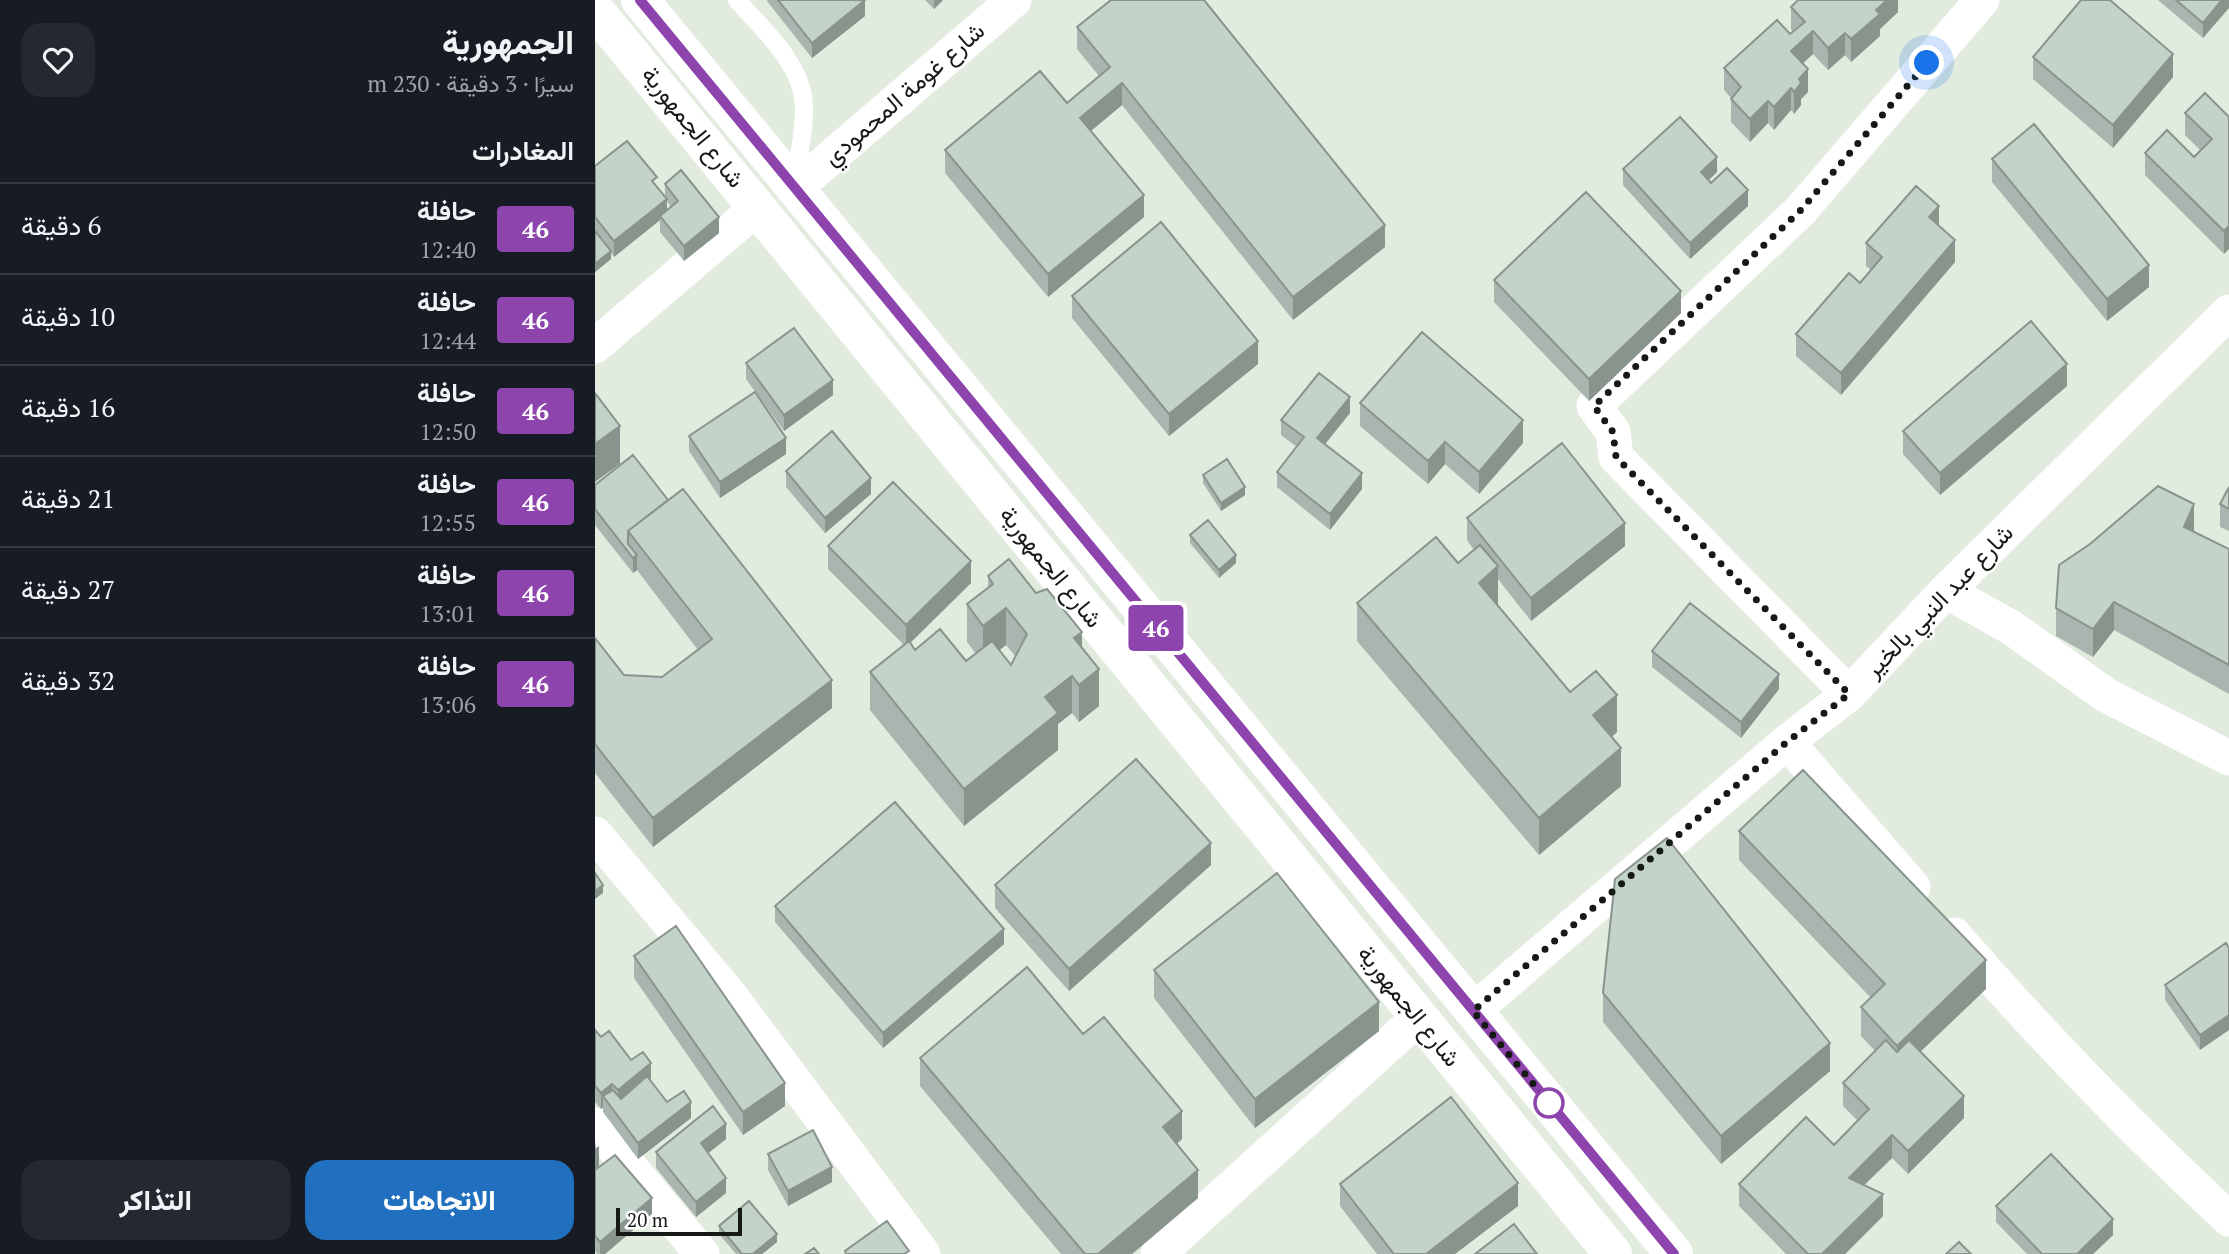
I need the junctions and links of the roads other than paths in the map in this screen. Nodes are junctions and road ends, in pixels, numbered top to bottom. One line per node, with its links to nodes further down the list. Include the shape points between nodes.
1 (640, 0): 6 (main road, شارع الجمهورية)
2 (737, 0): 6 (lane, via 783,54 801,86 803,122)
3 (1014, 0): 6 (street, شارع غومة المحمودي)
4 (1982, 0): 11 (street, via 1800,211 1594,406 1613,432 1616,457)
5 (595, 10): 7 (main road, شارع الجمهورية)
6 (794, 189): 15 (main road, شارع الجمهورية)
7 (758, 207): 9 (street); 16 (main road, شارع الجمهورية)
8 (2223, 328): 10 (street, شارع عبد النبي بالخير)
9 (595, 346)
10 (1946, 591): 11 (street, شارع عبد النبي بالخير); 13 (street, via 2012,628 2106,695)
11 (1849, 694): 12 (street, شارع عبد النبي بالخير)
12 (1787, 742): 15 (street, شارع عبد النبي بالخير); 18 (street, via 2042,1035)
13 (2229, 758)
14 (595, 834): 20 (street, via 732,998)
15 (1473, 1011): 23 (main road, شارع الجمهورية)
16 (1418, 1018): 21 (street); 22 (main road, شارع الجمهورية)
17 (595, 1125): 19 (street)
18 (2229, 1219)
19 (702, 1254)
20 (923, 1254)
21 (1158, 1254)
22 (1613, 1254)
23 (1674, 1254)

